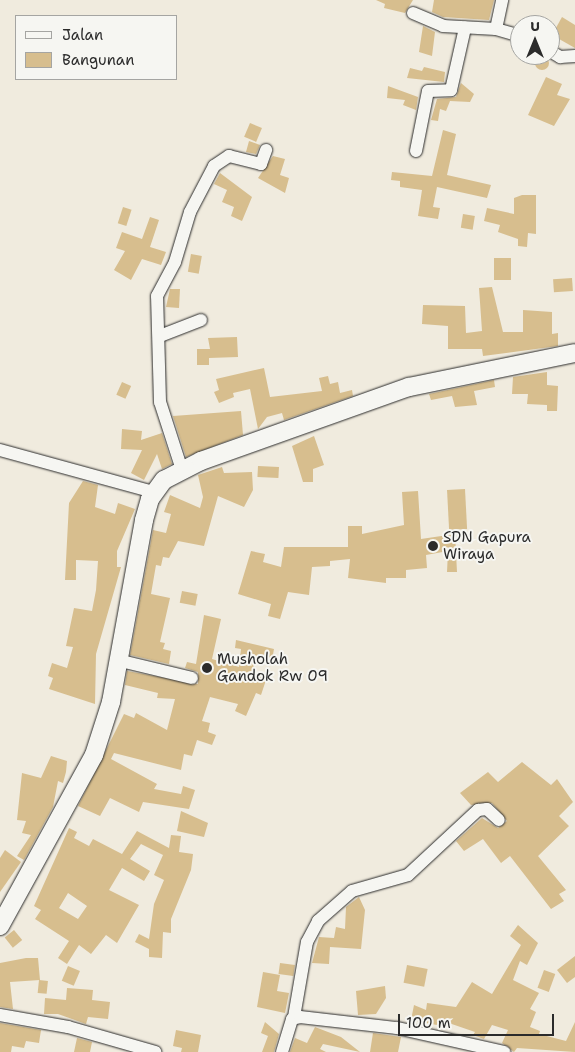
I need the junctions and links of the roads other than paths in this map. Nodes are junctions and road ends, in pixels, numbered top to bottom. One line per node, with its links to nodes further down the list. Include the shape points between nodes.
1 (502, 0): 4 (street)
2 (413, 14): 3 (street, via 443,26)
3 (465, 28): 4 (street); 9 (street, via 451,90 428,91)
4 (496, 29): 5 (street)
5 (510, 33)
6 (575, 56): 7 (street)
7 (560, 57)
8 (266, 150): 11 (street, via 260,164 229,156 214,166 190,212 175,262 157,296)
9 (416, 151)
10 (202, 320): 11 (street)
11 (160, 336): 14 (street, via 160,402)
12 (575, 353): 14 (main road, via 494,366 409,387)
13 (0, 450): 15 (street)
14 (182, 470): 15 (main road)
15 (154, 492): 16 (main road, via 144,520)
16 (118, 660): 17 (street); 19 (main road, via 111,702 94,755)
17 (192, 678)
18 (499, 820): 21 (street, via 487,809 478,810 408,875 352,891 318,921 307,942)
19 (0, 926)
20 (0, 1015): 22 (street, via 68,1027)
21 (294, 1017): 23 (street); 24 (street, via 397,1028)
22 (155, 1052)
23 (282, 1052)
24 (504, 1052)

